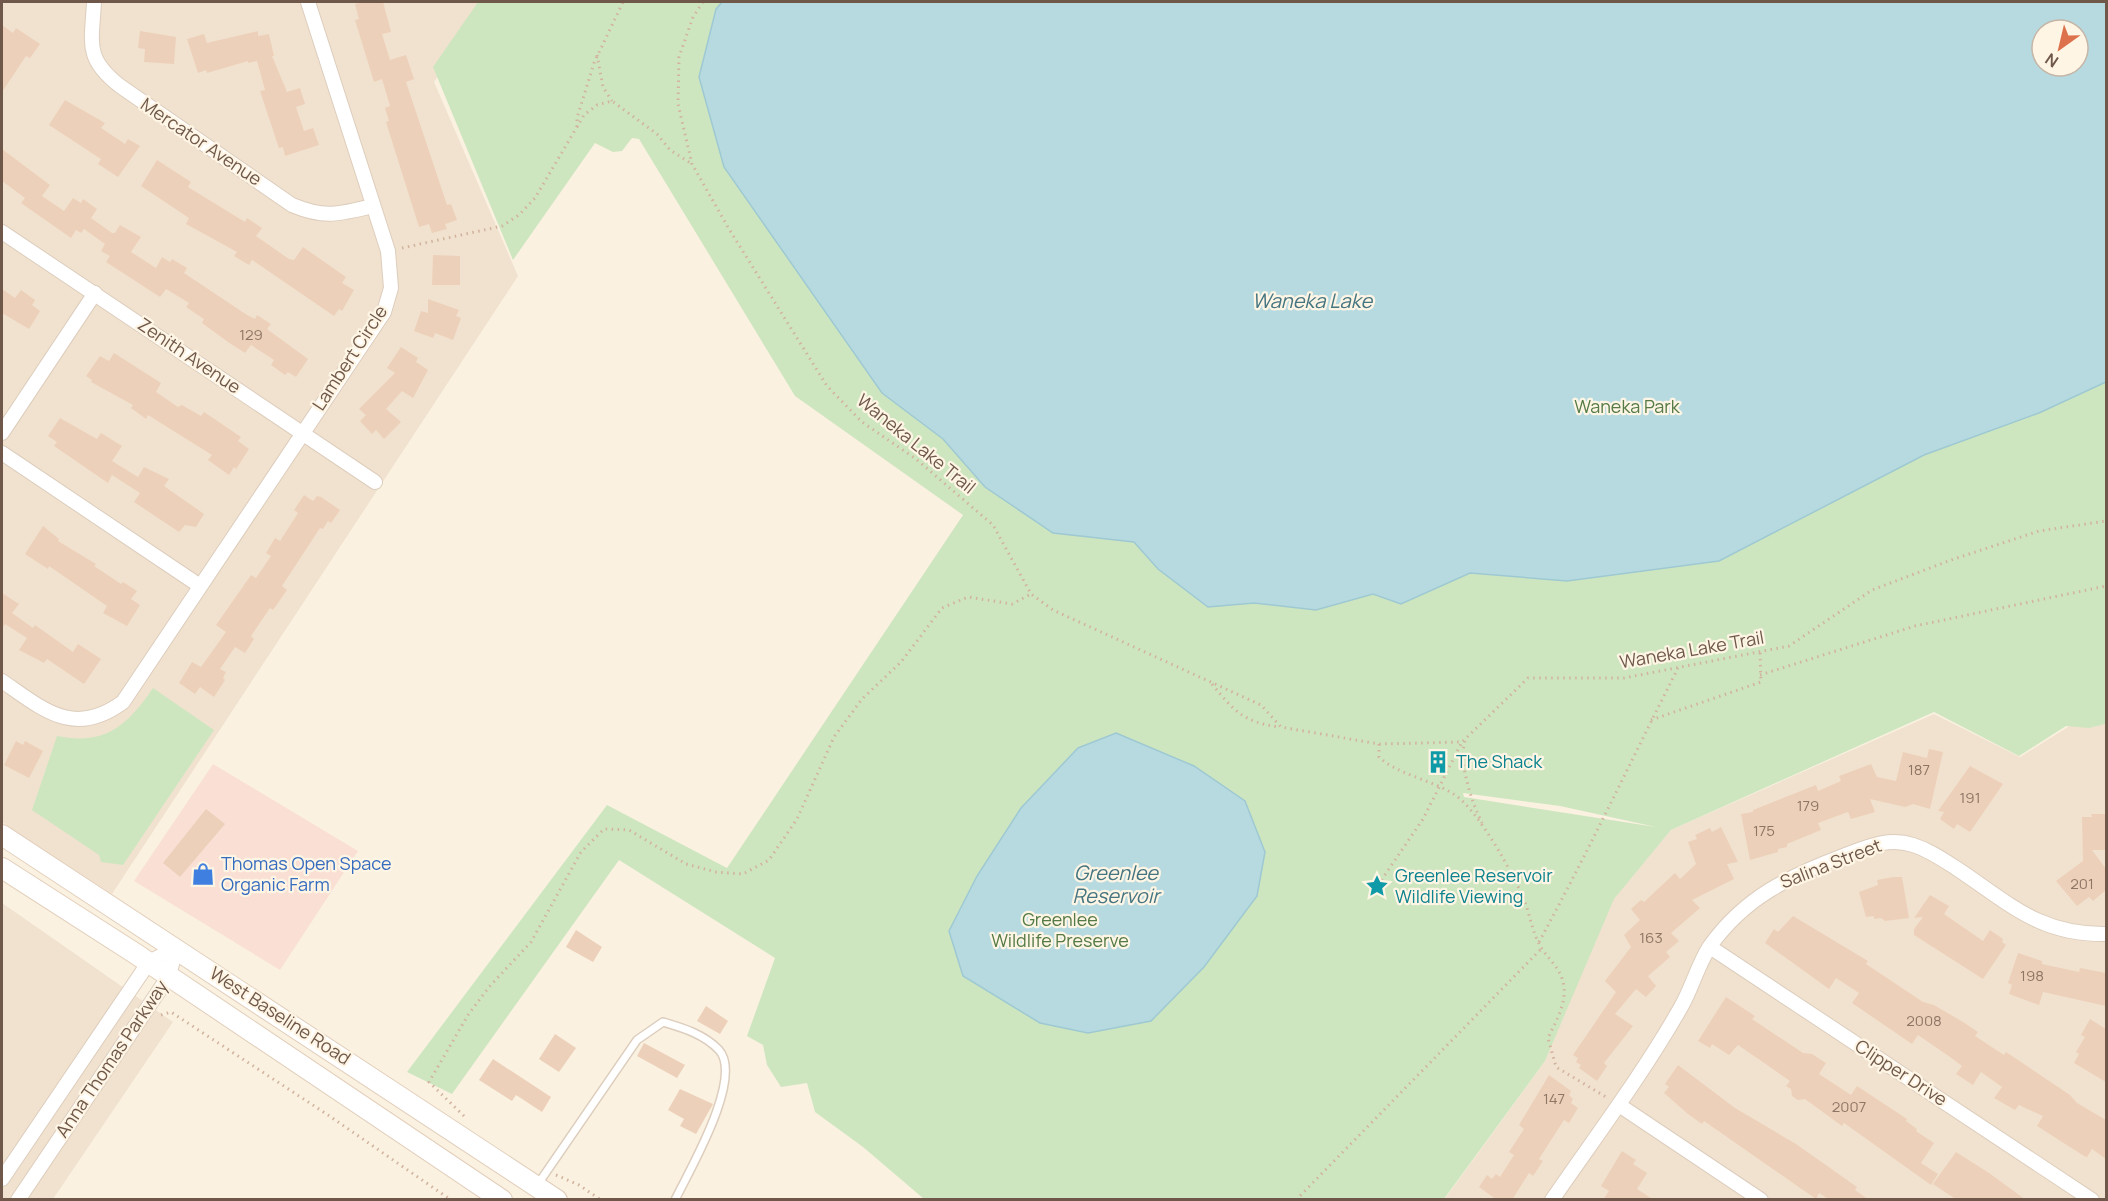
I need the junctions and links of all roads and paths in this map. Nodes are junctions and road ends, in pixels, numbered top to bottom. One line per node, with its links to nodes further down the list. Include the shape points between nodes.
1 (94, 2): 9 (street, Mercator Avenue, via 92,53 102,72 120,86 292,205 316,214 339,214)
2 (308, 2): 9 (street, Lambert Circle)
3 (623, 2): 5 (path)
4 (703, 2): 8 (path, Waneka Lake Trail, via 693,17 679,57 678,104)
5 (597, 55): 6 (path, via 603,87); 7 (path)
6 (612, 101): 7 (path, via 597,105 584,115); 8 (path)
7 (577, 129): 11 (path, via 535,198 502,226)
8 (692, 164): 20 (path, Waneka Lake Trail, via 826,386 862,422 916,459 993,525)
9 (373, 206): 11 (street, Lambert Circle)
10 (2, 232): 12 (street, Zenith Avenue)
11 (388, 251): 13 (street, Lambert Circle, via 391,288 384,312)
12 (95, 293): 13 (street, Zenith Avenue); 14 (street)
13 (302, 432): 16 (street, Zenith Avenue); 18 (street, Lambert Circle)
14 (2, 433)
15 (2, 453): 18 (street)
16 (375, 482)
17 (2106, 521): 21 (path, Waneka Lake Trail, via 2039,531 1931,567 1872,590 1789,646)
18 (200, 586): 24 (street, Lambert Circle, via 123,702 109,712 84,719 57,716)
19 (2106, 586): 23 (path, via 1915,626)
20 (1031, 594): 25 (path, Waneka Lake Trail, via 1053,610); 45 (path, via 1012,604 968,597 942,608 901,662 862,699 834,737 797,819 769,860 761,865 743,874 716,872 686,864 628,830 604,829 581,852 531,942 489,987 429,1082)
21 (1760, 652): 22 (path, Waneka Lake Trail); 23 (path)
22 (1678, 668): 26 (path); 28 (path, Waneka Lake Trail, via 1624,678 1528,678)
23 (1760, 675): 26 (path, via 1761,682)
24 (2, 681)
25 (1212, 682): 27 (path, Waneka Lake Trail, via 1261,705); 27 (path, Waneka Lake Trail, via 1238,714)
26 (1651, 720): 37 (path)
27 (1281, 727): 30 (path, Waneka Lake Trail)
28 (1466, 738): 29 (path, Waneka Lake Trail); 32 (path, via 1462,750 1464,770)
29 (1462, 742): 30 (path, Waneka Lake Trail); 31 (path)
30 (1378, 744): 31 (path, via 1379,757 1388,765)
31 (1438, 787): 32 (path, via 1457,796); 35 (path, via 1423,819)
32 (1485, 830): 37 (path, via 1510,869)
33 (2, 835): 39 (main road, West Baseline Road)
34 (2, 868): 41 (main road, West Baseline Road)
35 (1378, 885)
36 (2106, 934): 38 (street, Salina Street, via 2060,931 2036,922 1927,849 1903,842 1878,842 1780,882 1739,913)
37 (1539, 942): 40 (path)
38 (1710, 947): 44 (street, Salina Street, via 1682,1006); 58 (street, Clipper Drive)
39 (176, 948): 41 (street, Anna Thomas Parkway); 42 (street, Anna Thomas Parkway); 48 (main road, West Baseline Road)
40 (1542, 948): 44 (path, via 1554,961 1565,989 1563,1004 1548,1038 1556,1067); 55 (path)
41 (149, 962): 42 (main road, West Baseline Road); 47 (street, Anna Thomas Parkway)
42 (169, 976): 49 (street, Anna Thomas Parkway); 51 (main road, West Baseline Road)
43 (157, 1017): 50 (path, via 171,1012)
44 (1619, 1105): 56 (street, Salina Street); 57 (street)
45 (470, 1120)
46 (551, 1173): 53 (path)
47 (2, 1179)
48 (536, 1186): 52 (main road, West Baseline Road); 54 (lane, via 637,1040 663,1022 692,1030 721,1052 727,1074 722,1102)
49 (18, 1200)
50 (451, 1200)
51 (502, 1200)
52 (556, 1200)
53 (601, 1200)
54 (675, 1200)
55 (1296, 1200)
56 (1552, 1200)
57 (1761, 1200)
58 (2092, 1200)

